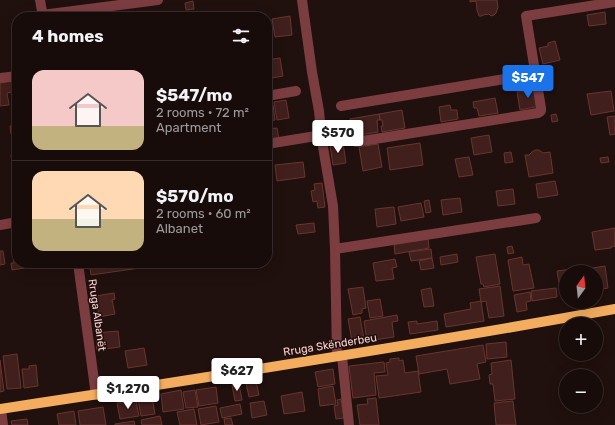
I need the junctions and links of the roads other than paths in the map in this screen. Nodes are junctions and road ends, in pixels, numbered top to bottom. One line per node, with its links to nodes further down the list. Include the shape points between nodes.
1 (40, 0): 5 (street)
2 (158, 0): 6 (street)
3 (302, 0): 13 (street)
4 (615, 2): 7 (street, via 526,16)
5 (42, 12)
6 (71, 12)
7 (535, 74): 12 (street); 14 (street, via 541,108 538,113)
8 (12, 77): 9 (street)
9 (0, 78)
10 (296, 91): 11 (street)
11 (272, 95)
12 (341, 106)
13 (322, 135): 15 (street); 19 (street, via 333,206)
14 (356, 142)
15 (272, 143)
16 (536, 218): 19 (street)
17 (12, 223): 18 (street)
18 (0, 225)
19 (334, 249): 22 (street)
20 (79, 268): 23 (street, Rruga Albanët)
21 (615, 308): 22 (main road, Rruga Skënderbeu)
22 (339, 356): 23 (main road, Rruga Skënderbeu); 26 (street)
23 (96, 394): 24 (main road, Rruga Skënderbeu)
24 (0, 409): 25 (street)
25 (3, 425)
26 (349, 425)

